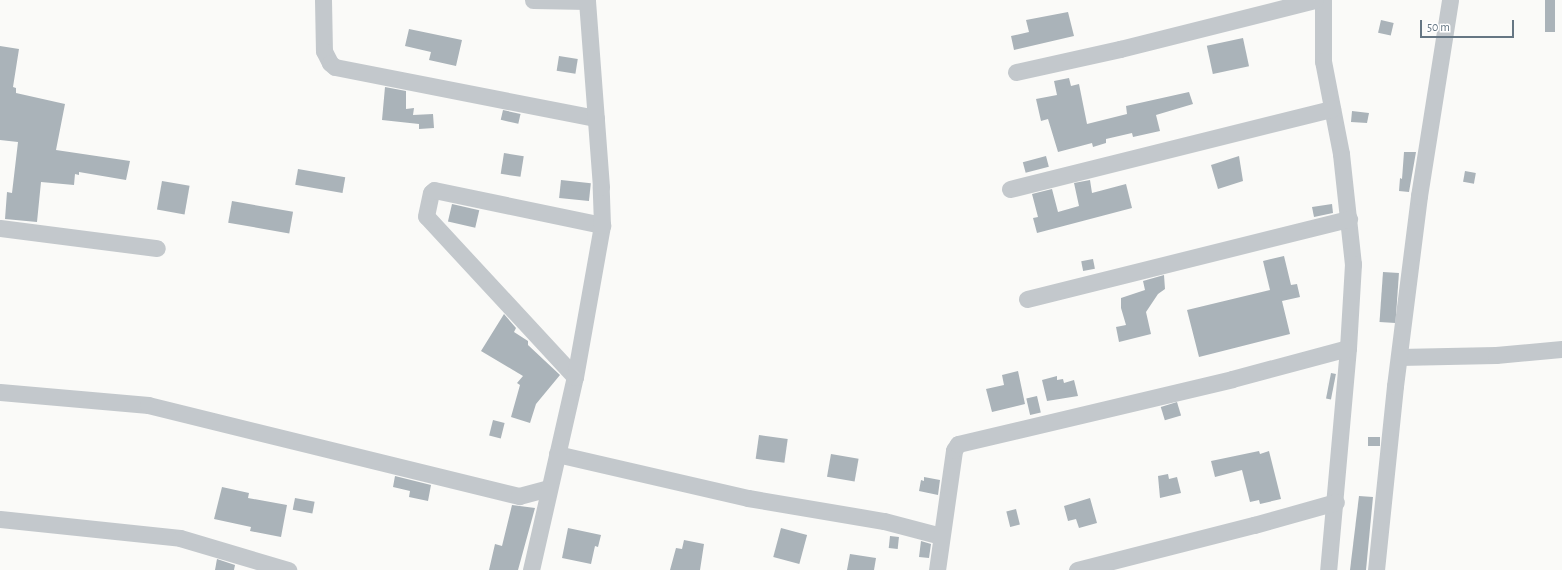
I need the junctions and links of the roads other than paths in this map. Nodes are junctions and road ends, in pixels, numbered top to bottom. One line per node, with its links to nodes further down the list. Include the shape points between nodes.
1 (323, 0): 9 (street, via 324,51 335,67)
2 (533, 0): 3 (street)
3 (587, 0): 9 (street)
4 (1315, 0): 7 (street)
5 (1323, 0): 8 (street, via 1323,61)
6 (1450, 0): 18 (street, via 1419,196)
7 (1016, 72)
8 (1332, 109): 10 (street); 11 (street, via 1341,154)
9 (596, 118): 12 (street)
10 (1010, 189)
11 (1349, 220): 15 (street); 16 (street, via 1353,264)
12 (602, 225): 19 (street); 19 (street, via 434,190 430,193 426,216)
13 (0, 228): 14 (street)
14 (157, 248)
15 (1027, 298)
16 (1348, 348): 23 (street); 25 (street, via 1107,409 965,440 954,450)
17 (1562, 349): 18 (street, via 1496,355)
18 (1399, 357): 31 (street)
19 (575, 377): 21 (street)
20 (0, 392): 22 (street, via 148,406 519,496)
21 (557, 454): 22 (street); 25 (street, via 748,498 884,521)
22 (549, 488): 27 (street)
23 (1336, 502): 29 (street, via 1254,526); 30 (street)
24 (0, 519): 26 (street, via 180,538)
25 (941, 536): 28 (street)
26 (288, 570)
27 (532, 570)
28 (937, 570)
29 (1077, 570)
30 (1328, 570)
31 (1376, 570)

